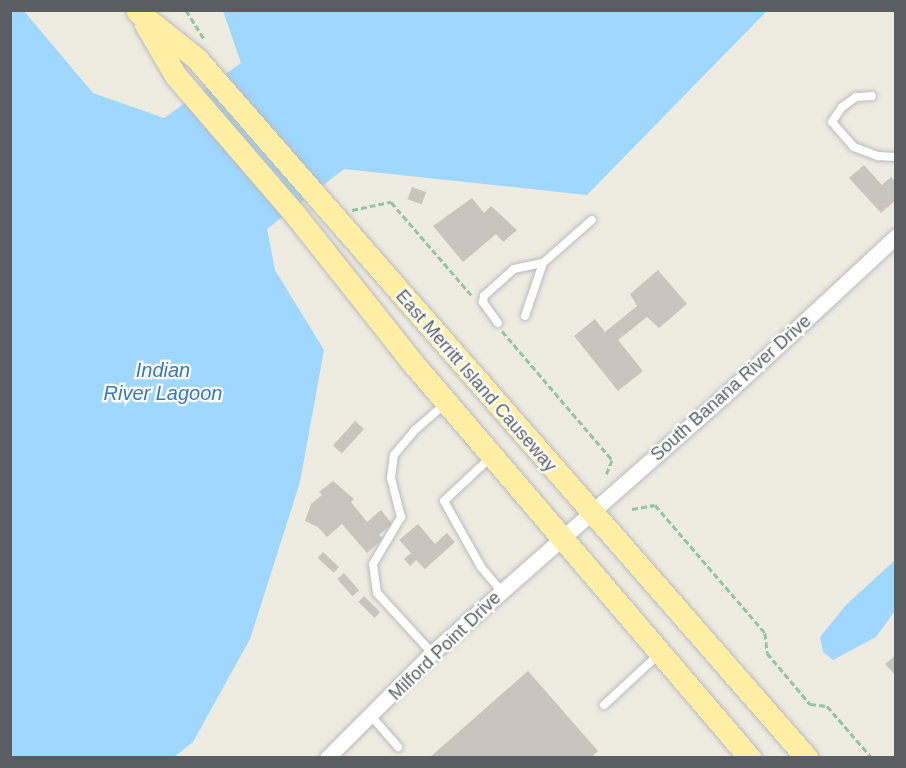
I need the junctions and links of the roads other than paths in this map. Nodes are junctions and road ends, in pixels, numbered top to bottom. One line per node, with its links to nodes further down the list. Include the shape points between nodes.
1 (138, 11): 9 (main road, East Merritt Island Causeway, via 176,76 298,218); 11 (main road, East Merritt Island Causeway, via 202,52 321,201)
2 (872, 96): 3 (lane, via 856,98 842,107 832,122 854,147 878,156)
3 (896, 157)
4 (592, 220): 6 (lane)
5 (896, 236): 11 (street, South Banana River Drive)
6 (543, 263): 7 (lane); 8 (lane, via 514,269 484,296 483,302)
7 (525, 316)
8 (498, 323)
9 (446, 403): 10 (main road, East Merritt Island Causeway); 14 (lane, via 394,455 391,478 401,518 373,564 377,593)
10 (492, 456): 12 (main road, East Merritt Island Causeway); 13 (lane, via 444,501 481,567)
11 (591, 513): 12 (street, South Banana River Drive); 21 (main road, East Merritt Island Causeway)
12 (563, 537): 13 (street, Milford Point Drive); 15 (main road, East Merritt Island Causeway)
13 (502, 592): 14 (street, Milford Point Drive)
14 (432, 653): 17 (street, Milford Point Drive)
15 (660, 653): 16 (lane); 20 (main road, East Merritt Island Causeway)
16 (604, 705)
17 (372, 717): 18 (lane); 19 (street, Milford Point Drive)
18 (398, 747)
19 (327, 758)
20 (750, 758)
21 (807, 758)

